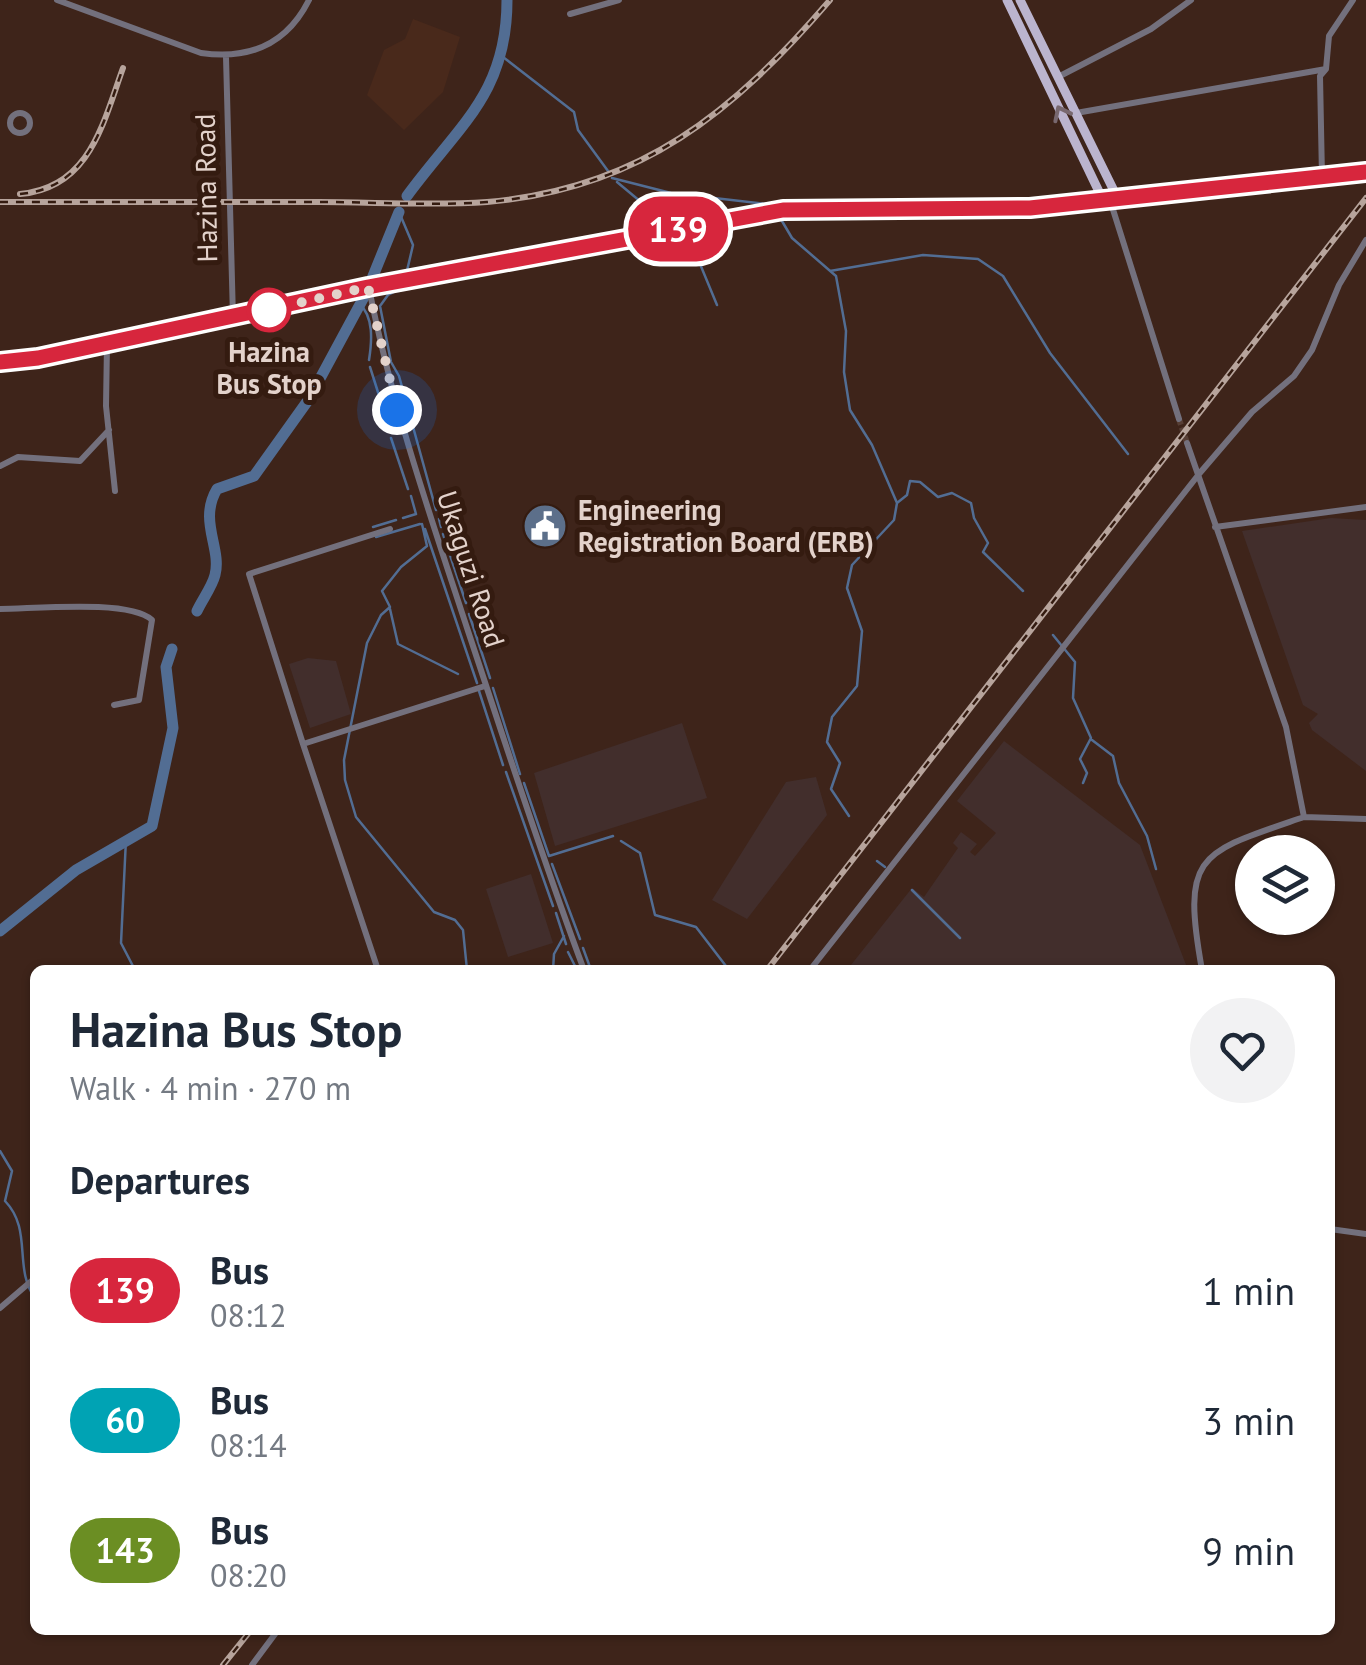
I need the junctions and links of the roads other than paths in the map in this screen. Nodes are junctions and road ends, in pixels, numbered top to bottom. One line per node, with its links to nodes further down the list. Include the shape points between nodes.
1 (58, 0): 9 (street)
2 (310, 0): 9 (street, via 282,38)
3 (619, 0): 8 (street)
4 (1006, 0): 15 (main road, one-way to 4)
5 (1020, 0): 11 (main road)
6 (1191, 0): 11 (street, via 1151,29)
7 (1353, 0): 10 (street, via 1329,36)
8 (570, 14)
9 (226, 57): 18 (street, Hazina Road)
10 (1326, 69): 12 (street); 14 (street, via 1320,76)
11 (1058, 77): 12 (main road)
12 (1076, 114): 15 (main road)
13 (1366, 172): 14 (main road)
14 (1322, 177): 15 (main road)
15 (1110, 200): 17 (main road, via 1003,210 783,210); 21 (street)
16 (1366, 240): 25 (street, via 1294,376 1252,412)
17 (368, 287): 18 (main road); 31 (street, Ukaguzi Road, via 397,410)
18 (232, 318): 19 (main road)
19 (107, 344): 20 (main road); 22 (street)
20 (0, 362)
21 (1179, 418)
22 (109, 430): 24 (street, via 80,462 18,457); 26 (street)
23 (1187, 443): 25 (street)
24 (0, 466)
25 (1199, 474): 28 (street); 38 (street)
26 (115, 492)
27 (1366, 507): 28 (street)
28 (1215, 527): 34 (street, via 1286,727)
29 (390, 529): 33 (street, via 249,574)
30 (0, 609): 32 (street, via 145,614 152,620 151,640 139,700)
31 (485, 686): 33 (street); 37 (street, Ukaguzi Road)
32 (114, 705)
33 (303, 744): 36 (street)
34 (1304, 817): 35 (street); 39 (street, via 1227,844 1200,868 1192,904)
35 (1366, 819)
36 (376, 965)
37 (582, 965)
38 (814, 965)
39 (1201, 965)
40 (1335, 1229): 41 (street)
41 (1366, 1234)
42 (30, 1282): 43 (street)
43 (0, 1308)
44 (274, 1635): 45 (street)
45 (252, 1665)

